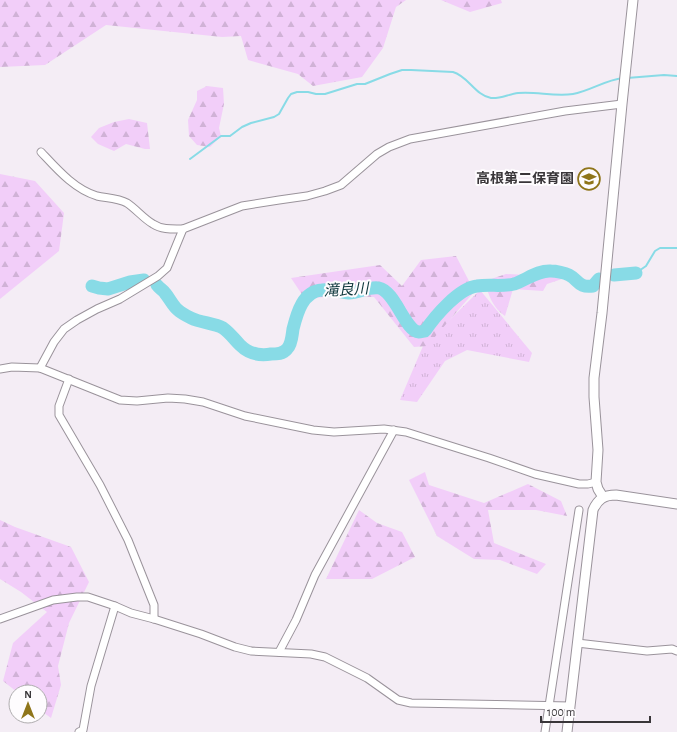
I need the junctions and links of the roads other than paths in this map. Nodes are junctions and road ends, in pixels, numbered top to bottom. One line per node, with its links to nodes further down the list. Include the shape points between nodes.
1 (633, 0): 2 (street)
2 (622, 104): 4 (street, via 565,111 410,140 377,154 341,185 326,191 242,206); 9 (street, via 594,378 598,450)
3 (41, 152): 4 (street, via 61,173 81,188 97,196 126,202 153,224 164,228)
4 (183, 229): 5 (street, via 167,268 126,296 97,309 64,329)
5 (40, 368): 6 (street); 7 (street)
6 (0, 369)
7 (69, 379): 8 (street, via 120,400 185,399 203,402 245,416 313,430); 14 (street, via 59,406 60,415 128,540 154,605)
8 (394, 430): 9 (street, via 535,474 579,484); 18 (street, via 315,574 296,620)
9 (596, 482): 10 (street)
10 (603, 498): 11 (street, via 616,495); 16 (street, via 596,503 593,510)
11 (677, 504)
12 (579, 510): 19 (street)
13 (115, 606): 14 (street); 15 (street, via 88,597 77,597 53,600); 21 (street, via 91,686 83,730)
14 (154, 618): 18 (street, via 235,647 251,651)
15 (0, 619)
16 (577, 643): 17 (street, via 647,651); 20 (street)
17 (677, 651)
18 (279, 652): 19 (street, via 325,657 367,678 398,700 411,703)
19 (549, 705): 20 (street); 22 (street)
20 (570, 706): 23 (street)
21 (80, 732)
22 (545, 732)
23 (567, 732)

